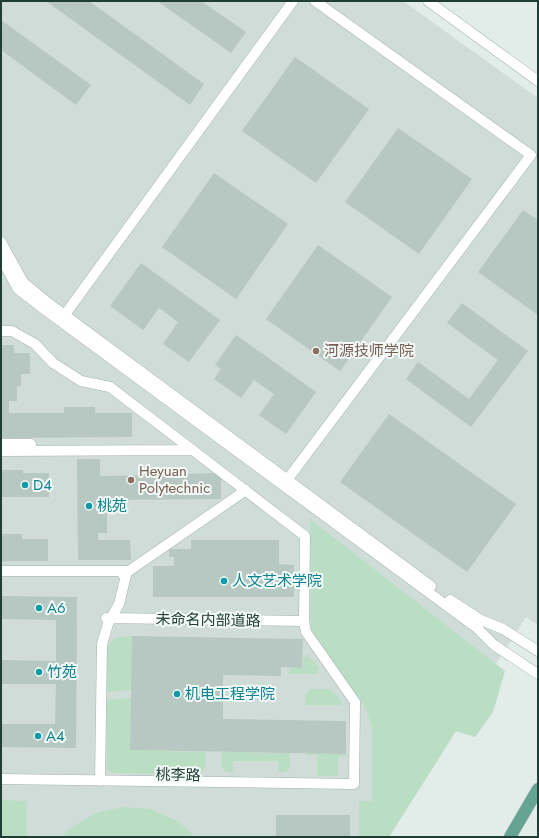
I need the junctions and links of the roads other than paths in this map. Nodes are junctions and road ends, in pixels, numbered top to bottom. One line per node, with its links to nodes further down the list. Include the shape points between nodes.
1 (293, 1): 7 (street)
2 (316, 1): 12 (street, via 531,156)
3 (428, 1): 4 (street)
4 (538, 81)
5 (1, 242): 7 (street, via 23,282)
6 (1, 258): 7 (street, via 18,289)
7 (62, 318): 12 (street)
8 (1, 331): 10 (street, via 12,331 35,344 52,363 81,381 110,387)
9 (1, 444): 10 (street)
10 (189, 447): 11 (street); 13 (street)
11 (1, 451)
12 (285, 483): 19 (street, via 460,608 503,629); 20 (street, via 477,628 494,645)
13 (246, 490): 15 (street); 18 (street, via 305,536)
14 (1, 571): 15 (street)
15 (124, 574): 16 (street); 17 (street)
16 (1, 575)
17 (108, 618): 18 (street, 未命名内部道路); 22 (street, via 102,644)
18 (304, 621): 22 (street, 桃李路, via 306,632 354,702 354,781)
19 (538, 651)
20 (538, 674)
21 (1, 772): 22 (street, 桃李路)
22 (97, 777): 23 (street, 桃李路)
23 (1, 779)
24 (538, 789): 25 (main road)
25 (510, 837)

